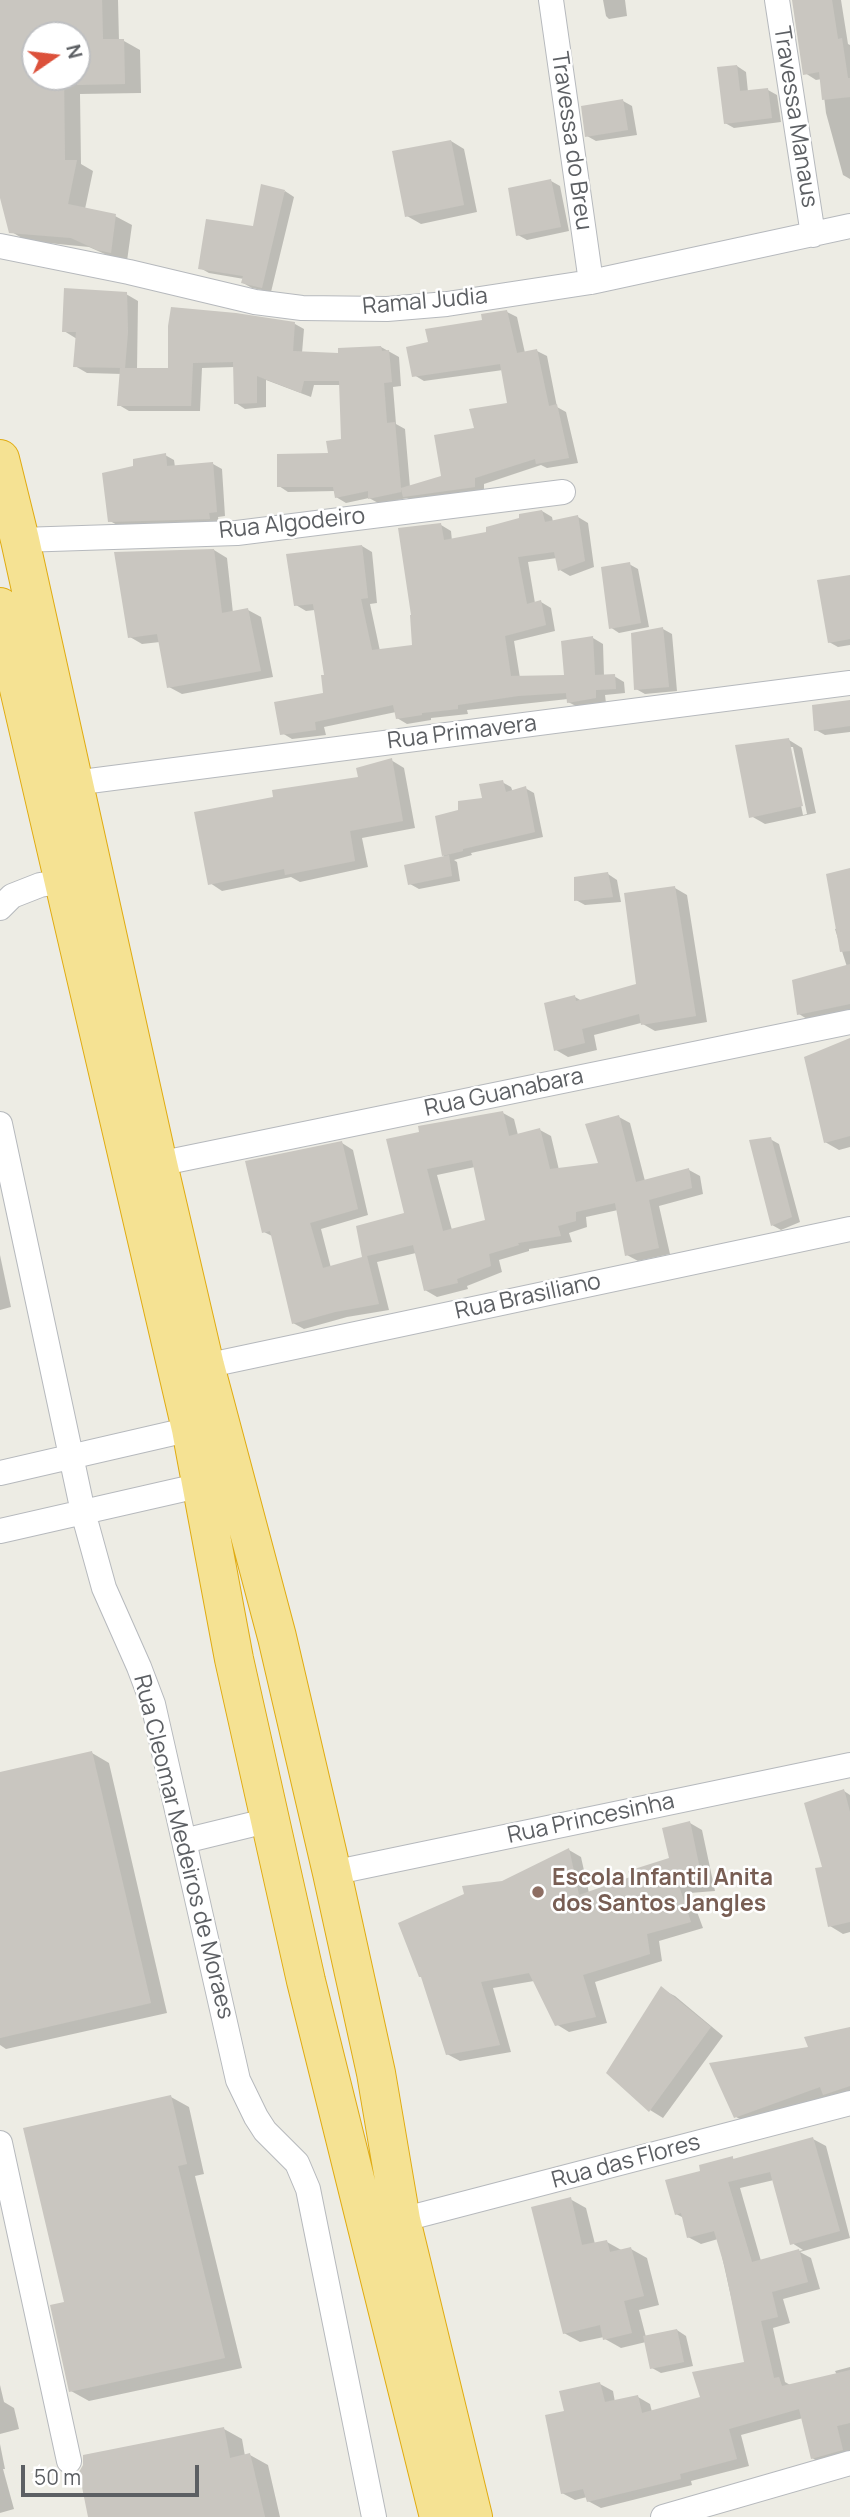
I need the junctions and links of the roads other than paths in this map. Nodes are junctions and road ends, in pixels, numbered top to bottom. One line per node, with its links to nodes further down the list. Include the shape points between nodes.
1 (551, 0): 6 (street, Travessa do Breu)
2 (777, 0): 4 (street, Travessa Manaus)
3 (850, 226): 4 (street, Ramal Judia)
4 (813, 235): 6 (street, Ramal Judia)
5 (0, 246): 6 (street, Ramal Judia, via 255,302 302,308 447,304)
6 (591, 282)
7 (0, 459): 9 (highway)
8 (563, 492): 9 (street, Rua Algodeiro, via 237,533)
9 (20, 540): 12 (highway)
10 (0, 607): 13 (highway)
11 (850, 683): 12 (street, Rua Primavera)
12 (74, 783): 17 (highway)
13 (64, 881): 14 (street, via 12,895); 20 (highway)
14 (0, 908)
15 (850, 1022): 17 (street, Rua Guanabara)
16 (0, 1124): 21 (street, Rua Cleomar Medeiros de Moraes)
17 (158, 1164): 19 (highway)
18 (850, 1229): 19 (street, Rua Brasiliano)
19 (205, 1366): 26 (highway)
20 (191, 1429): 21 (street); 23 (highway)
21 (70, 1457): 22 (street); 24 (street, Rua Cleomar Medeiros de Moraes)
22 (0, 1474)
23 (202, 1485): 24 (street); 27 (highway)
24 (83, 1512): 25 (street); 30 (street, Rua Cleomar Medeiros de Moraes, via 104,1588 152,1704)
25 (0, 1531)
26 (281, 1654): 27 (highway, via 263,1645 253,1646); 31 (highway)
27 (234, 1659): 29 (highway)
28 (850, 1765): 31 (street, Rua Princesinha)
29 (270, 1820): 30 (street); 33 (highway)
30 (184, 1841): 40 (street, Rua Cleomar Medeiros de Moraes, via 238,2080 260,2124 297,2164 308,2189)
31 (332, 1873): 32 (highway)
32 (355, 1974): 33 (highway, via 340,1989 330,1991); 36 (highway)
33 (306, 1981): 39 (highway)
34 (850, 2103): 36 (street, Rua das Flores)
35 (0, 2143): 37 (street)
36 (401, 2220): 39 (highway)
37 (69, 2460)
38 (850, 2463): 41 (street)
39 (442, 2516)
40 (374, 2517)
41 (663, 2517)

